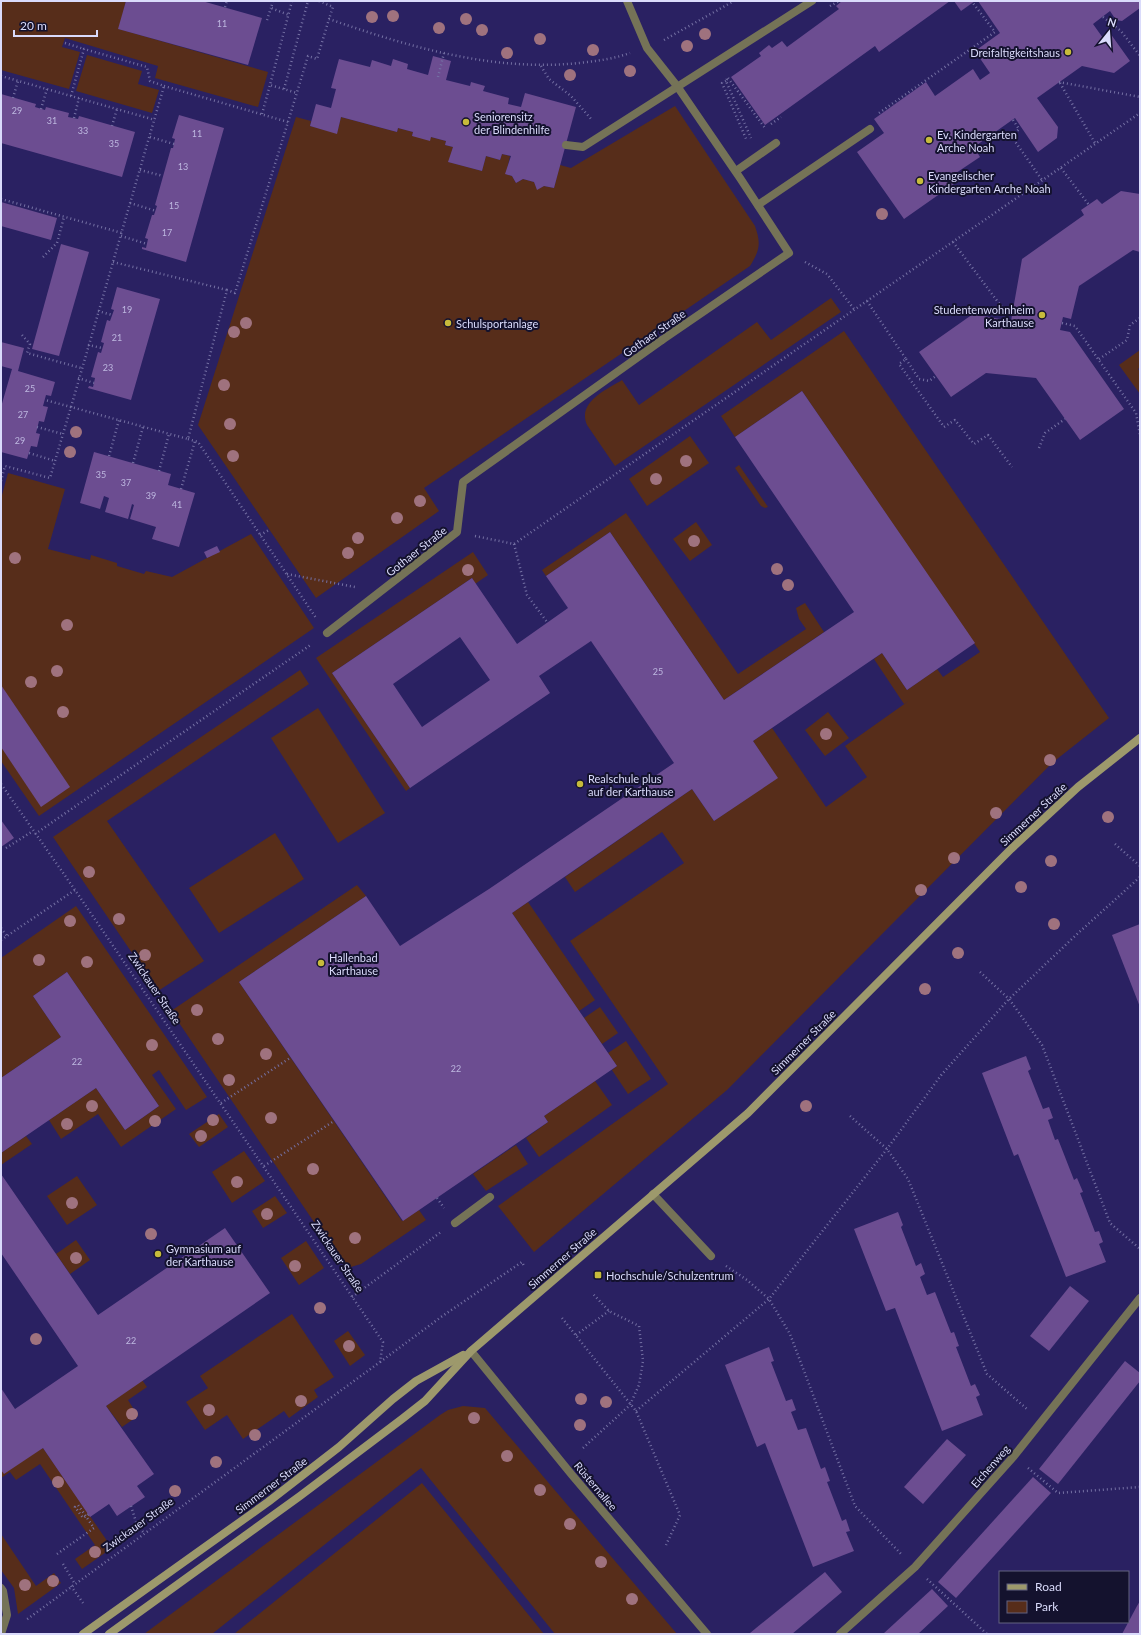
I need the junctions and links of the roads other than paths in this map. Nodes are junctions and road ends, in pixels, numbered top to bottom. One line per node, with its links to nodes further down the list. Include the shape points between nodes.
1 (627, 1): 3 (street, via 647,48)
2 (812, 1): 3 (street)
3 (677, 86): 6 (street, via 583,147); 7 (street)
4 (870, 129): 8 (street)
5 (776, 143): 7 (street)
6 (566, 145)
7 (736, 171): 8 (street)
8 (758, 205): 9 (street, Gothaer Straße, via 789,253 463,482 457,532)
9 (327, 634)
10 (1140, 738): 11 (street, Simmerner Straße, via 1078,788 1016,844 748,1113)
11 (653, 1194): 14 (street); 16 (street, Simmerner Straße)
12 (490, 1198): 13 (street)
13 (454, 1223)
14 (711, 1256)
15 (1140, 1298): 22 (street, Eichenweg, via 1014,1456 914,1567)
16 (471, 1351): 19 (street, Simmerner Straße, via 416,1381 339,1447 268,1502); 20 (street, Simmerner Straße, via 425,1400 402,1419); 21 (street, Rüsternallee)
17 (1, 1588): 18 (street, via 7,1615)
18 (1, 1634)
19 (83, 1634)
20 (109, 1634)
21 (707, 1634)
22 (840, 1634)

